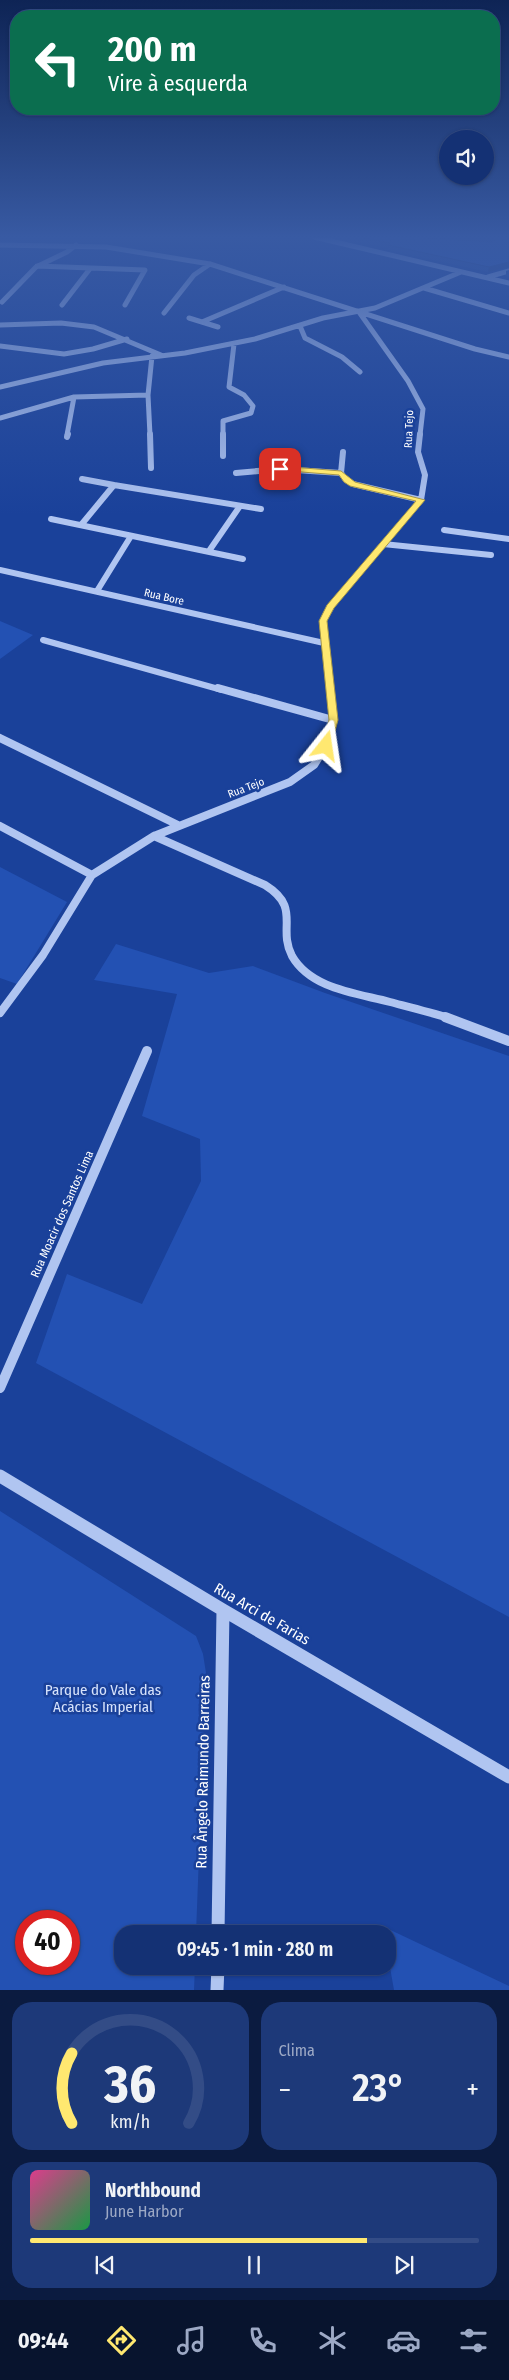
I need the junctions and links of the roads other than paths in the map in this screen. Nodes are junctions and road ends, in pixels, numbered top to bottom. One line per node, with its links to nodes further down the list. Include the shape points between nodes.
1 (103, 330): 6 (street)
2 (286, 330): 7 (street)
3 (302, 330): 12 (street, via 305,338 342,357)
4 (372, 330): 25 (street, Rua Tejo, via 408,381 423,409 418,452 424,475)
5 (415, 330): 11 (street)
6 (128, 339): 8 (street, via 64,354); 9 (street)
7 (234, 344): 9 (street); 19 (street, via 229,387 244,395 253,406 251,413 223,421)
8 (0, 346)
9 (162, 355): 10 (street)
10 (152, 356): 13 (street, via 103,363); 14 (street)
11 (509, 357)
12 (360, 372)
13 (0, 387)
14 (148, 395): 15 (street); 20 (street)
15 (74, 397): 16 (street); 17 (street)
16 (0, 418)
17 (67, 437)
18 (342, 452): 22 (street)
19 (222, 456)
20 (151, 468)
21 (236, 473): 22 (street, via 280,469)
22 (341, 473): 25 (street, via 353,484)
23 (82, 479): 24 (street)
24 (114, 485): 26 (street); 29 (street)
25 (421, 500): 33 (street, Rua Tejo)
26 (240, 506): 27 (street); 34 (street)
27 (261, 509)
28 (51, 519): 29 (street)
29 (81, 525): 31 (street)
30 (444, 530): 32 (street)
31 (131, 536): 34 (street); 38 (street)
32 (509, 539)
33 (383, 544): 35 (street); 40 (street, Rua Tejo, via 330,607 323,621)
34 (209, 551): 36 (street)
35 (491, 555)
36 (243, 559)
37 (0, 570): 38 (street, Rua Bore)
38 (97, 591): 40 (street, Rua Bore)
39 (43, 640): 41 (street)
40 (324, 643): 41 (street, Rua Tejo)
41 (333, 720): 43 (street, Rua Tejo, via 326,746 314,765 290,782)
42 (0, 738): 43 (street)
43 (178, 825): 45 (street, Rua Tejo)
44 (0, 826): 46 (street)
45 (154, 836): 46 (street, Rua Tejo); 48 (street, via 265,885 280,896 286,908 286,944 296,964 309,975 332,987 445,1016)
46 (92, 875): 47 (street, Rua Tejo, via 43,955)
47 (0, 1013)
48 (509, 1041)
49 (147, 1051): 50 (street, Rua Moacir dos Santos Lima)
50 (0, 1388)
51 (0, 1476): 52 (street, Rua Arci de Farias)
52 (223, 1610): 53 (street, Rua Arci de Farias); 54 (street, Rua Ângelo Raimundo Barreiras)
53 (509, 1778)
54 (218, 1925)
55 (218, 1975): 56 (street)
56 (217, 1990)

